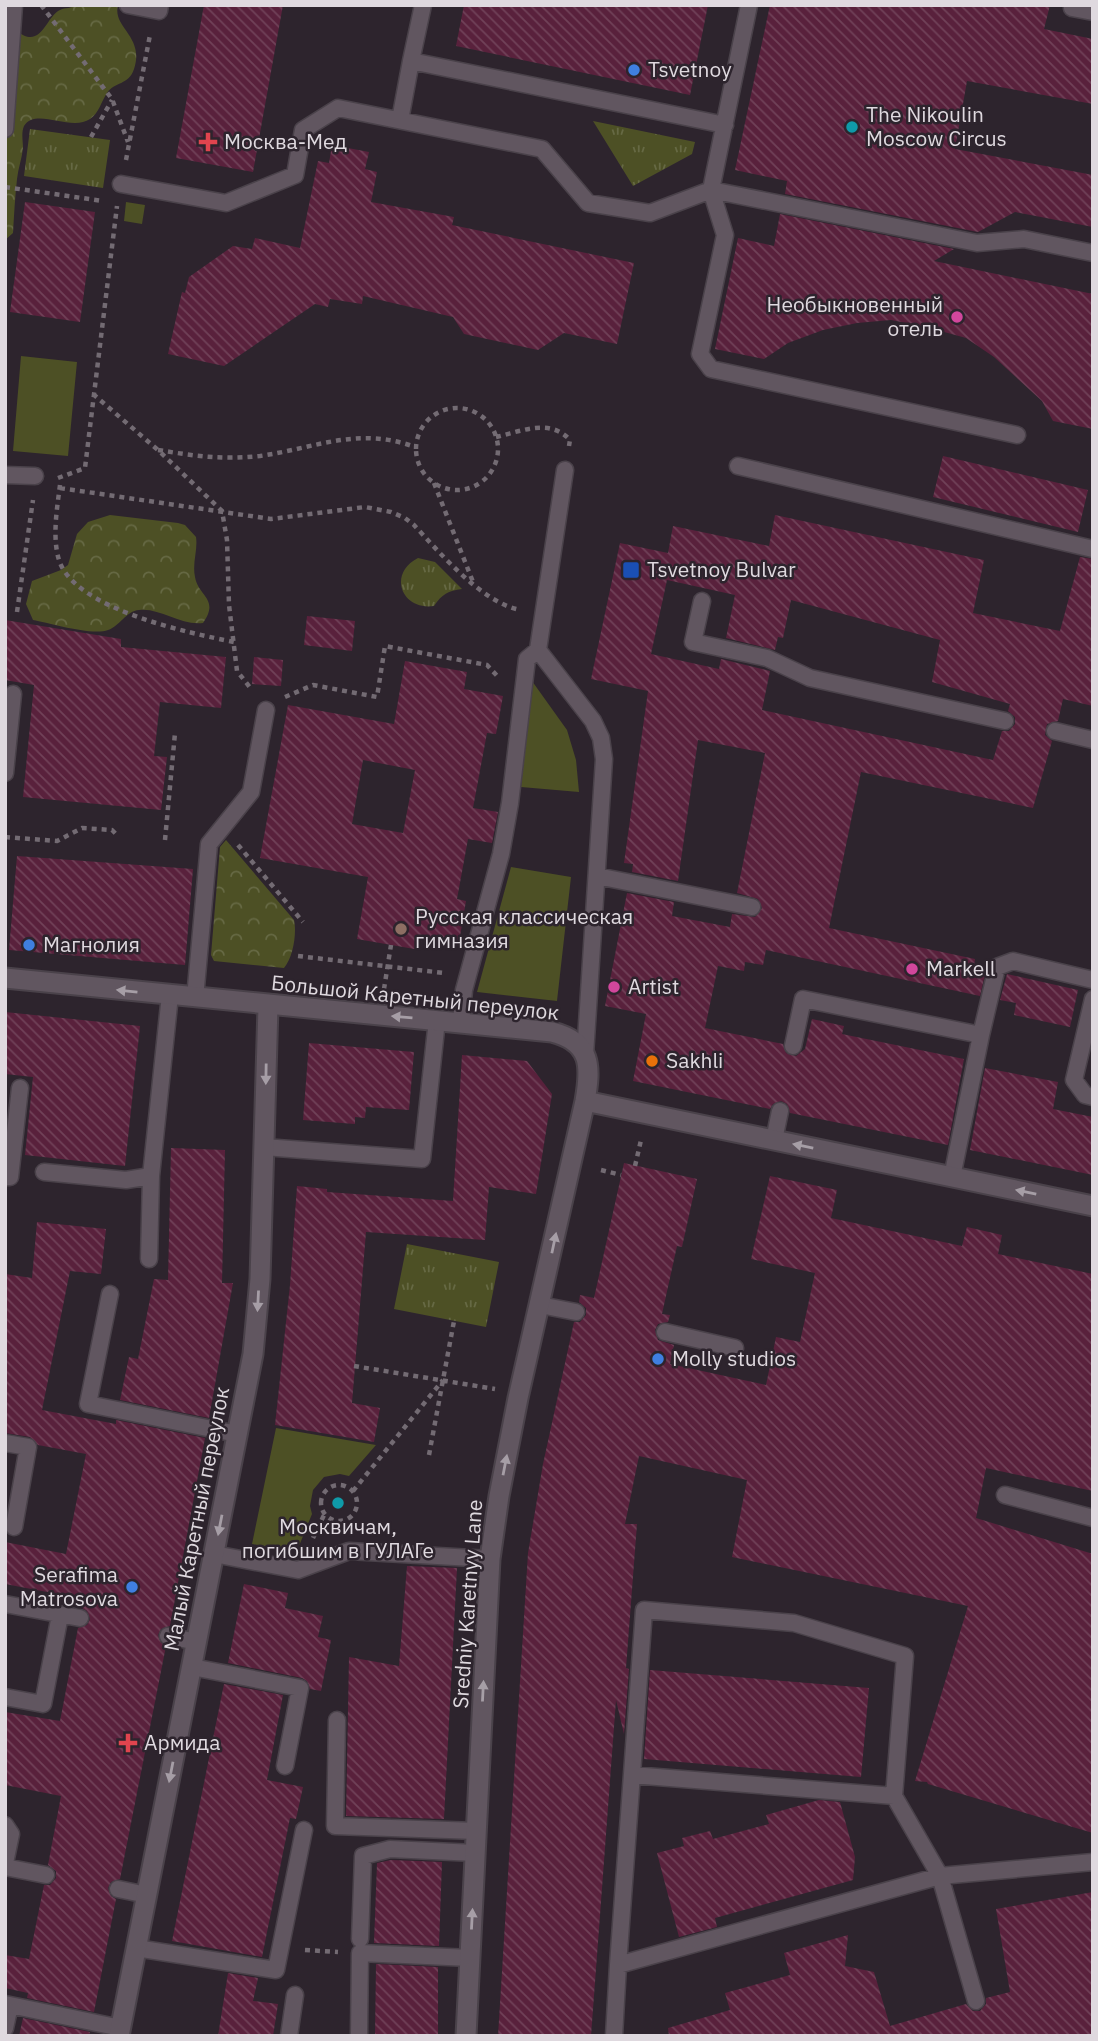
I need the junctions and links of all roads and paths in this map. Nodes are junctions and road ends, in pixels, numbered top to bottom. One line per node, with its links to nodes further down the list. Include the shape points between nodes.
1 (14, 5): 13 (lane)
2 (41, 5): 10 (path)
3 (128, 5): 7 (lane)
4 (423, 5): 9 (lane)
5 (749, 5): 12 (lane)
6 (1073, 5): 8 (lane)
7 (160, 8): 15 (path, via 148,41)
8 (1093, 12)
9 (411, 61): 11 (lane); 12 (lane)
10 (112, 99): 14 (path); 15 (path)
11 (400, 120): 16 (lane, via 338,108 303,130 295,175 226,204); 18 (lane, via 542,149 587,203 650,213)
12 (725, 125): 18 (lane)
13 (5, 129)
14 (91, 137)
15 (128, 145): 16 (path)
16 (121, 184)
17 (5, 187): 20 (path, via 118,203)
18 (712, 190): 19 (lane, via 977,243 1024,239); 21 (lane, via 725,236 700,354 710,369)
19 (1093, 253)
20 (93, 394): 24 (path); 28 (path, via 85,468 61,478)
21 (1017, 435)
22 (496, 437): 23 (path, via 479,414 452,408 426,421); 26 (path, via 543,426 562,432 570,440); 29 (path, via 495,465 475,486 447,489)
23 (415, 447): 24 (path, via 351,437 219,459); 29 (path, via 417,461)
24 (158, 450): 30 (path)
25 (738, 466): 32 (lane)
26 (565, 470): 36 (lane)
27 (5, 475): 28 (lane)
28 (36, 476)
29 (434, 483): 33 (path)
30 (222, 511): 33 (path, via 271,519 365,507 391,512 414,525); 37 (path); 37 (path, via 60,488 56,540 59,562 73,584 98,600 136,616)
31 (31, 515): 35 (path)
32 (1093, 549)
33 (474, 586): 36 (path, via 512,608)
34 (702, 601): 43 (lane, via 693,642 767,658 810,678)
35 (17, 612)
36 (543, 613): 38 (lane)
37 (234, 642): 42 (path, via 237,671)
38 (538, 650): 41 (lane, via 527,659); 52 (lane, via 601,738 604,759)
39 (13, 694): 47 (lane)
40 (287, 696): 41 (path, via 313,685 376,697 386,646 486,665)
41 (522, 701): 58 (lane, via 501,854)
42 (266, 710): 48 (lane, via 251,792)
43 (1005, 721)
44 (1055, 732): 46 (lane)
45 (175, 733): 51 (path)
46 (1093, 740)
47 (5, 773)
48 (223, 827): 54 (path); 63 (lane, via 209,844)
49 (117, 835): 50 (path, via 82,828 57,841)
50 (5, 836)
51 (165, 840)
52 (597, 876): 53 (lane); 70 (lane)
53 (752, 907)
54 (303, 922)
55 (391, 945): 57 (path)
56 (298, 956): 57 (path)
57 (387, 966): 58 (path); 61 (path)
58 (468, 976): 67 (lane)
59 (5, 978): 62 (street, Большой Каретный переулок, one-way to 59)
60 (1093, 980): 68 (lane, via 1013,961 997,967)
61 (384, 989)
62 (170, 995): 63 (street, Большой Каретный переулок); 82 (lane)
63 (195, 998): 65 (street, Большой Каретный переулок)
64 (1093, 999): 72 (lane, via 1074,1080 1085,1096)
65 (268, 1006): 66 (street, Большой Каретный переулок, one-way to 65); 77 (street, Малый Каретный переулок, one-way to 77)
66 (437, 1020): 67 (street, Большой Каретный переулок); 77 (lane, via 422,1159)
67 (461, 1022): 70 (street, Большой Каретный переулок, via 565,1035)
68 (981, 1035): 69 (lane, via 803,999); 84 (lane)
69 (793, 1046)
70 (585, 1055): 73 (street, via 590,1072)
71 (20, 1088): 83 (lane, via 10,1177)
72 (1093, 1097)
73 (585, 1101): 76 (street); 88 (street, Sredniy Karetnyy Lane, one-way to 73)
74 (780, 1111): 76 (lane)
75 (641, 1139): 78 (path)
76 (774, 1140): 84 (street, one-way to 76)
77 (264, 1147): 96 (street, Малый Каретный переулок, one-way to 96, via 258,1318)
78 (635, 1166)
79 (601, 1170): 81 (path)
80 (44, 1172): 82 (lane, via 126,1180)
81 (621, 1175)
82 (151, 1176): 86 (lane)
83 (5, 1177)
84 (952, 1177): 85 (street, one-way to 84)
85 (1093, 1206)
86 (149, 1259)
87 (110, 1294): 96 (lane, via 88,1404)
88 (540, 1304): 89 (lane); 104 (street, Sredniy Karetnyy Lane, one-way to 88)
89 (576, 1312)
90 (454, 1321): 94 (path)
91 (665, 1332): 92 (lane)
92 (735, 1348)
93 (354, 1366): 94 (path)
94 (443, 1380): 95 (path); 98 (path); 99 (path)
95 (488, 1388)
96 (237, 1434): 103 (street, Малый Каретный переулок, one-way to 103)
97 (5, 1443): 102 (lane, via 28,1447)
98 (429, 1455)
99 (353, 1491): 99 (path, via 339,1485 324,1492 324,1515 339,1522 354,1515)
100 (1005, 1495): 101 (lane)
101 (1093, 1518)
102 (14, 1527)
103 (214, 1554): 104 (lane, via 298,1570 349,1551); 109 (street, Малый Каретный переулок)
104 (490, 1559): 118 (street, Sredniy Karetnyy Lane, one-way to 104)
105 (5, 1604): 106 (lane)
106 (60, 1615): 107 (lane); 111 (lane, via 43,1703)
107 (80, 1618)
108 (168, 1636): 109 (lane)
109 (197, 1642): 110 (street, Малый Каретный переулок)
110 (192, 1667): 113 (lane, via 300,1688); 125 (street, Малый Каретный переулок, one-way to 125)
111 (5, 1697)
112 (337, 1720): 118 (lane, via 335,1825)
113 (285, 1766)
114 (632, 1775): 115 (lane); 115 (lane, via 644,1611 794,1623 905,1656); 130 (lane)
115 (894, 1796): 123 (lane)
116 (5, 1825): 121 (lane, via 11,1834)
117 (304, 1830): 128 (lane)
118 (476, 1831): 119 (street, Sredniy Karetnyy Lane)
119 (475, 1853): 126 (lane, via 390,1849 363,1856); 129 (street, Sredniy Karetnyy Lane, one-way to 119)
120 (1093, 1862): 123 (lane)
121 (5, 1865): 122 (lane)
122 (46, 1875)
123 (940, 1876): 130 (lane); 132 (lane)
124 (118, 1889): 125 (lane)
125 (147, 1895): 127 (street, Малый Каретный переулок)
126 (360, 1946): 128 (path); 129 (lane); 137 (lane)
127 (136, 1948): 128 (lane, via 276,1970); 135 (street, Малый Каретный переулок)
128 (280, 1949)
129 (470, 1958): 138 (street, Sredniy Karetnyy Lane)
130 (618, 1965): 139 (lane)
131 (295, 1995): 136 (lane)
132 (976, 2001)
133 (8, 2005): 134 (lane); 135 (lane)
134 (5, 2028)
135 (120, 2032)
136 (289, 2036)
137 (359, 2036)
138 (466, 2036)
139 (614, 2036)

